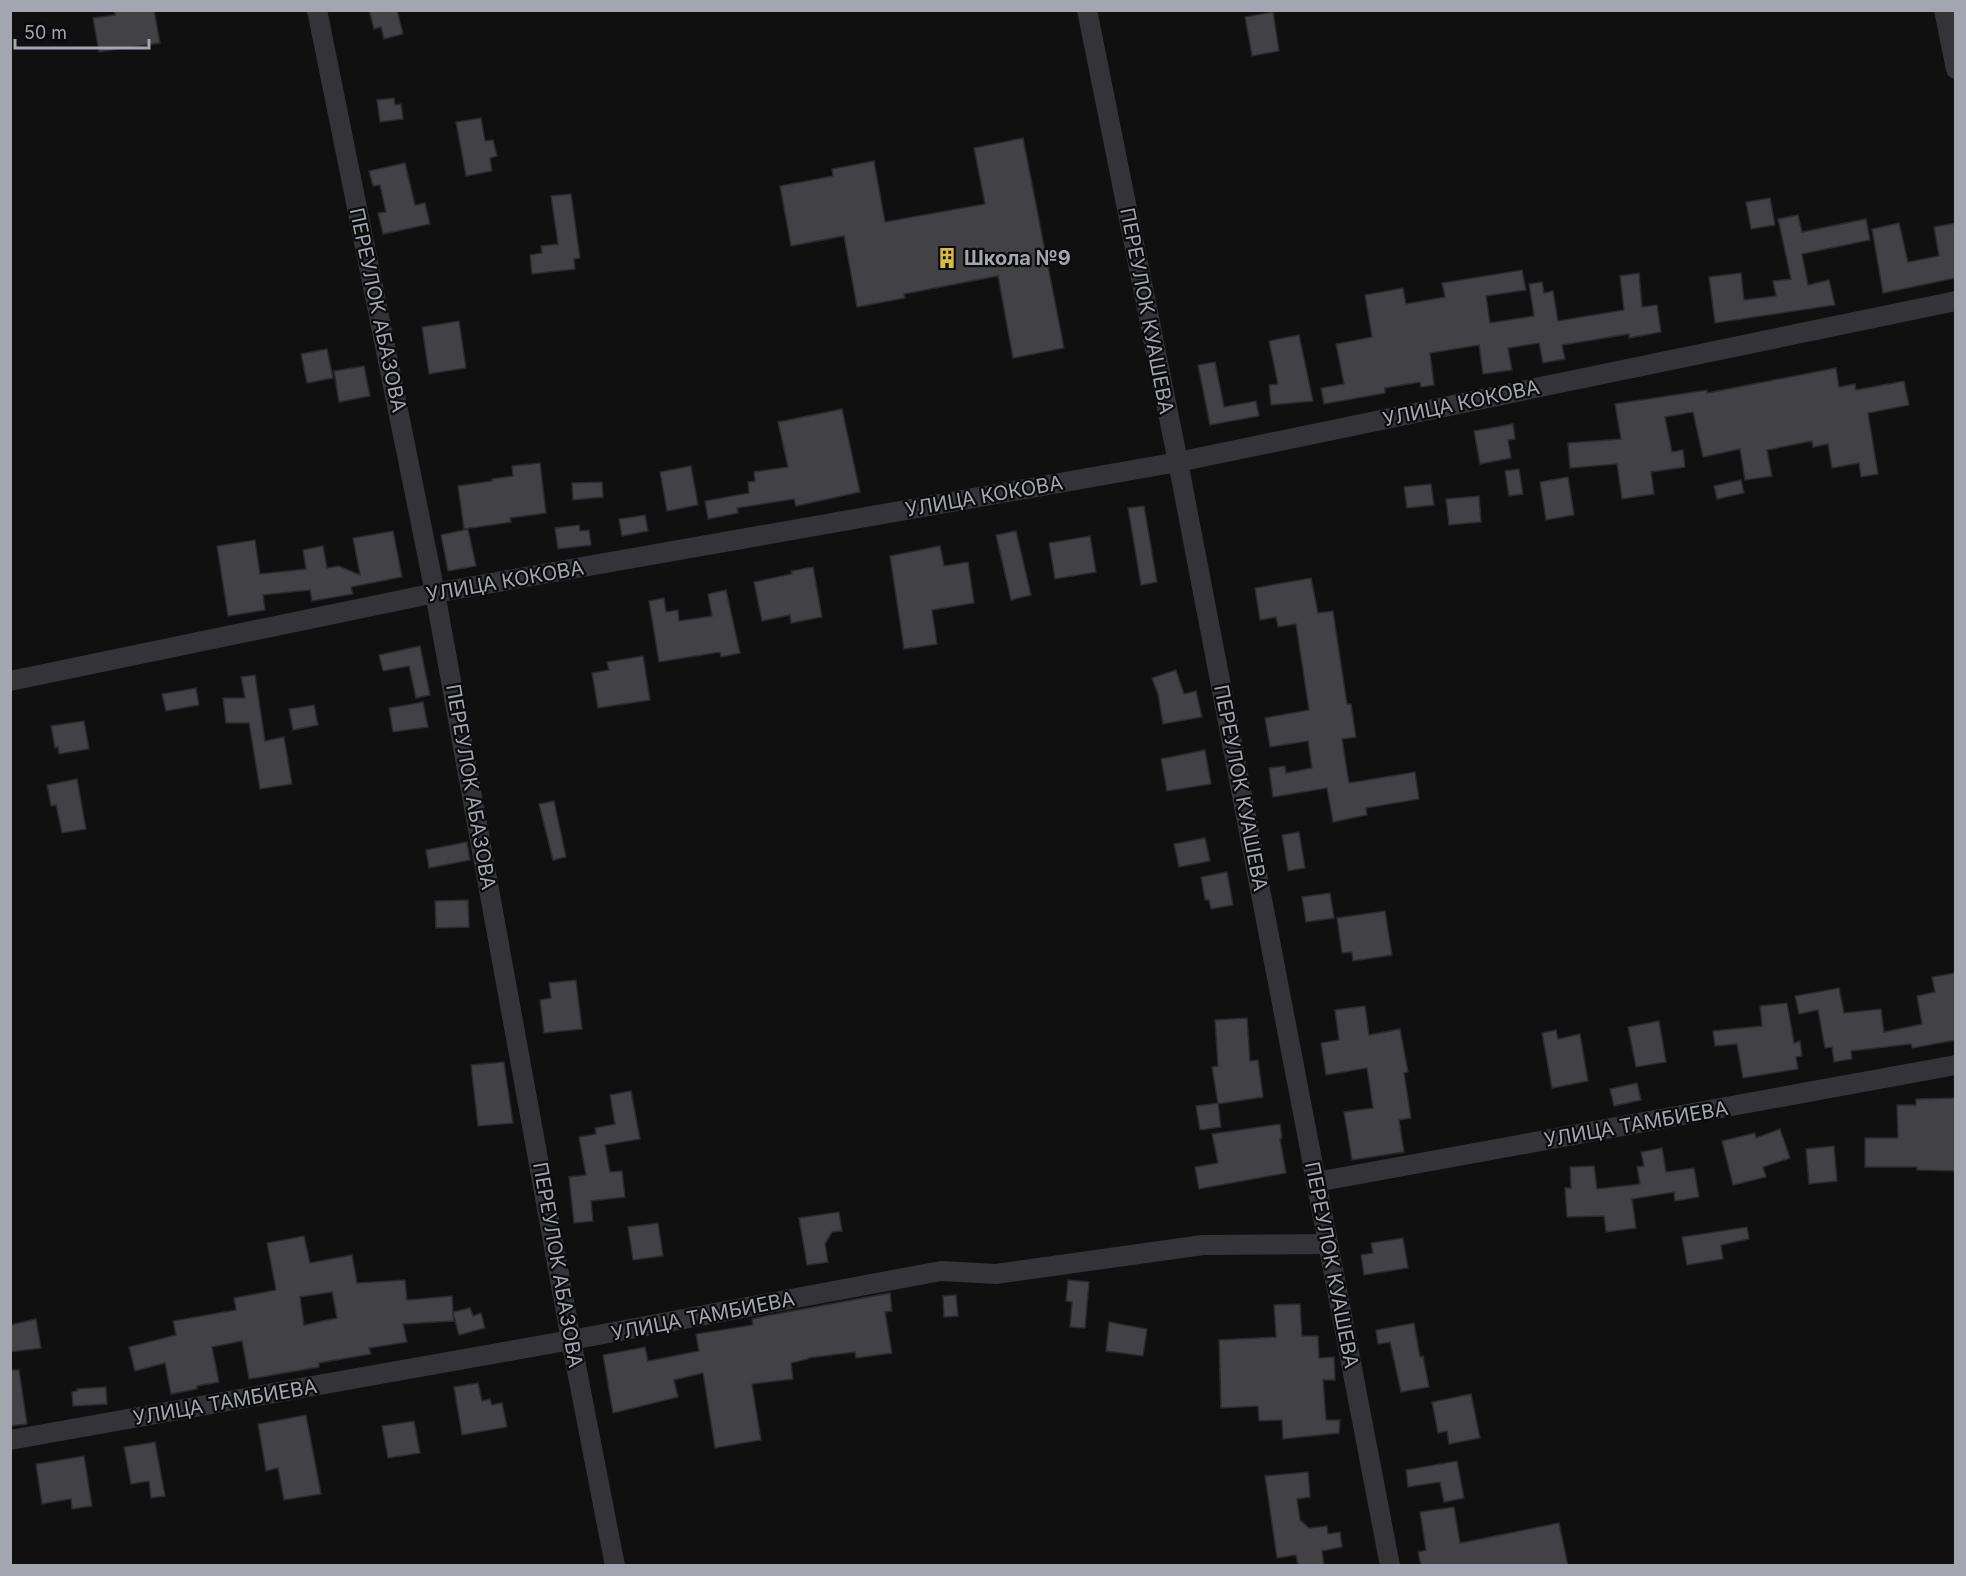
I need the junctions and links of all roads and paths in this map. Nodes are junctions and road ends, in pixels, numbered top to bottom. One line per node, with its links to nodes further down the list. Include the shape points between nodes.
1 (317, 10): 7 (street, ПЕРЕУЛОК АБАЗОВА)
2 (1087, 10): 6 (street, ПЕРЕУЛОК КУАШЕВА)
3 (1944, 10): 4 (street)
4 (1956, 69)
5 (1956, 301): 6 (street, УЛИЦА КОКОВА)
6 (1178, 462): 7 (street, УЛИЦА КОКОВА); 10 (street, ПЕРЕУЛОК КУАШЕВА)
7 (435, 593): 8 (street, УЛИЦА КОКОВА); 12 (street, ПЕРЕУЛОК АБАЗОВА)
8 (10, 681)
9 (1956, 1065): 10 (street, УЛИЦА ТАМБИЕВА)
10 (1316, 1182): 11 (street, ПЕРЕУЛОК КУАШЕВА)
11 (1328, 1244): 12 (street, УЛИЦА ТАМБИЕВА, via 1203,1245 996,1274 941,1271); 15 (street, ПЕРЕУЛОК КУАШЕВА)
12 (572, 1340): 13 (street, УЛИЦА ТАМБИЕВА); 14 (street, ПЕРЕУЛОК АБАЗОВА)
13 (10, 1440)
14 (615, 1566)
15 (1390, 1566)

